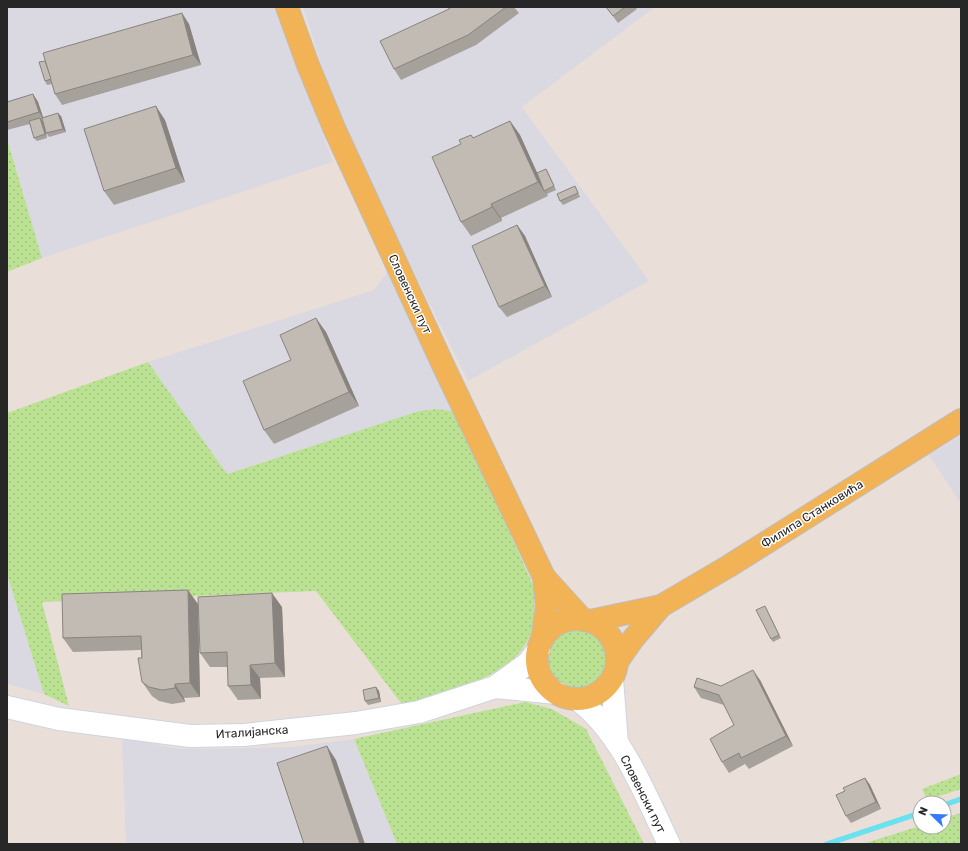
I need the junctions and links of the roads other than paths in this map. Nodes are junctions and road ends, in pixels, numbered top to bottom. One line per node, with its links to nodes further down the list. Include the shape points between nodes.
1 (287, 7): 3 (main road, Словенски пут, via 337,134 440,360)
2 (961, 420): 4 (main road, Филипа Станковића)
3 (544, 576): 5 (main road, Словенски пут); 6 (main road, Словенски пут, via 547,606)
4 (662, 606): 5 (main road, Филипа Станковића); 7 (main road, Филипа Станковића, via 633,639)
5 (587, 620): 6 (main road, via 575,619 559,623 546,634); 7 (main road, via 598,625 610,637 616,649)
6 (540, 645): 8 (street, Италијанска, via 526,664); 9 (main road, via 537,657 540,674 544,682)
7 (614, 671): 10 (main road, via 597,693); 12 (street, Словенски пут)
8 (495, 687): 9 (street, Италијанска); 11 (street, Италијанска, via 439,707 399,716 244,735 190,736 139,730 59,719)
9 (556, 693): 10 (main road)
10 (577, 699): 12 (street, Словенски пут, via 593,712)
11 (7, 707)
12 (618, 744): 13 (street, Словенски пут)
13 (668, 844)

